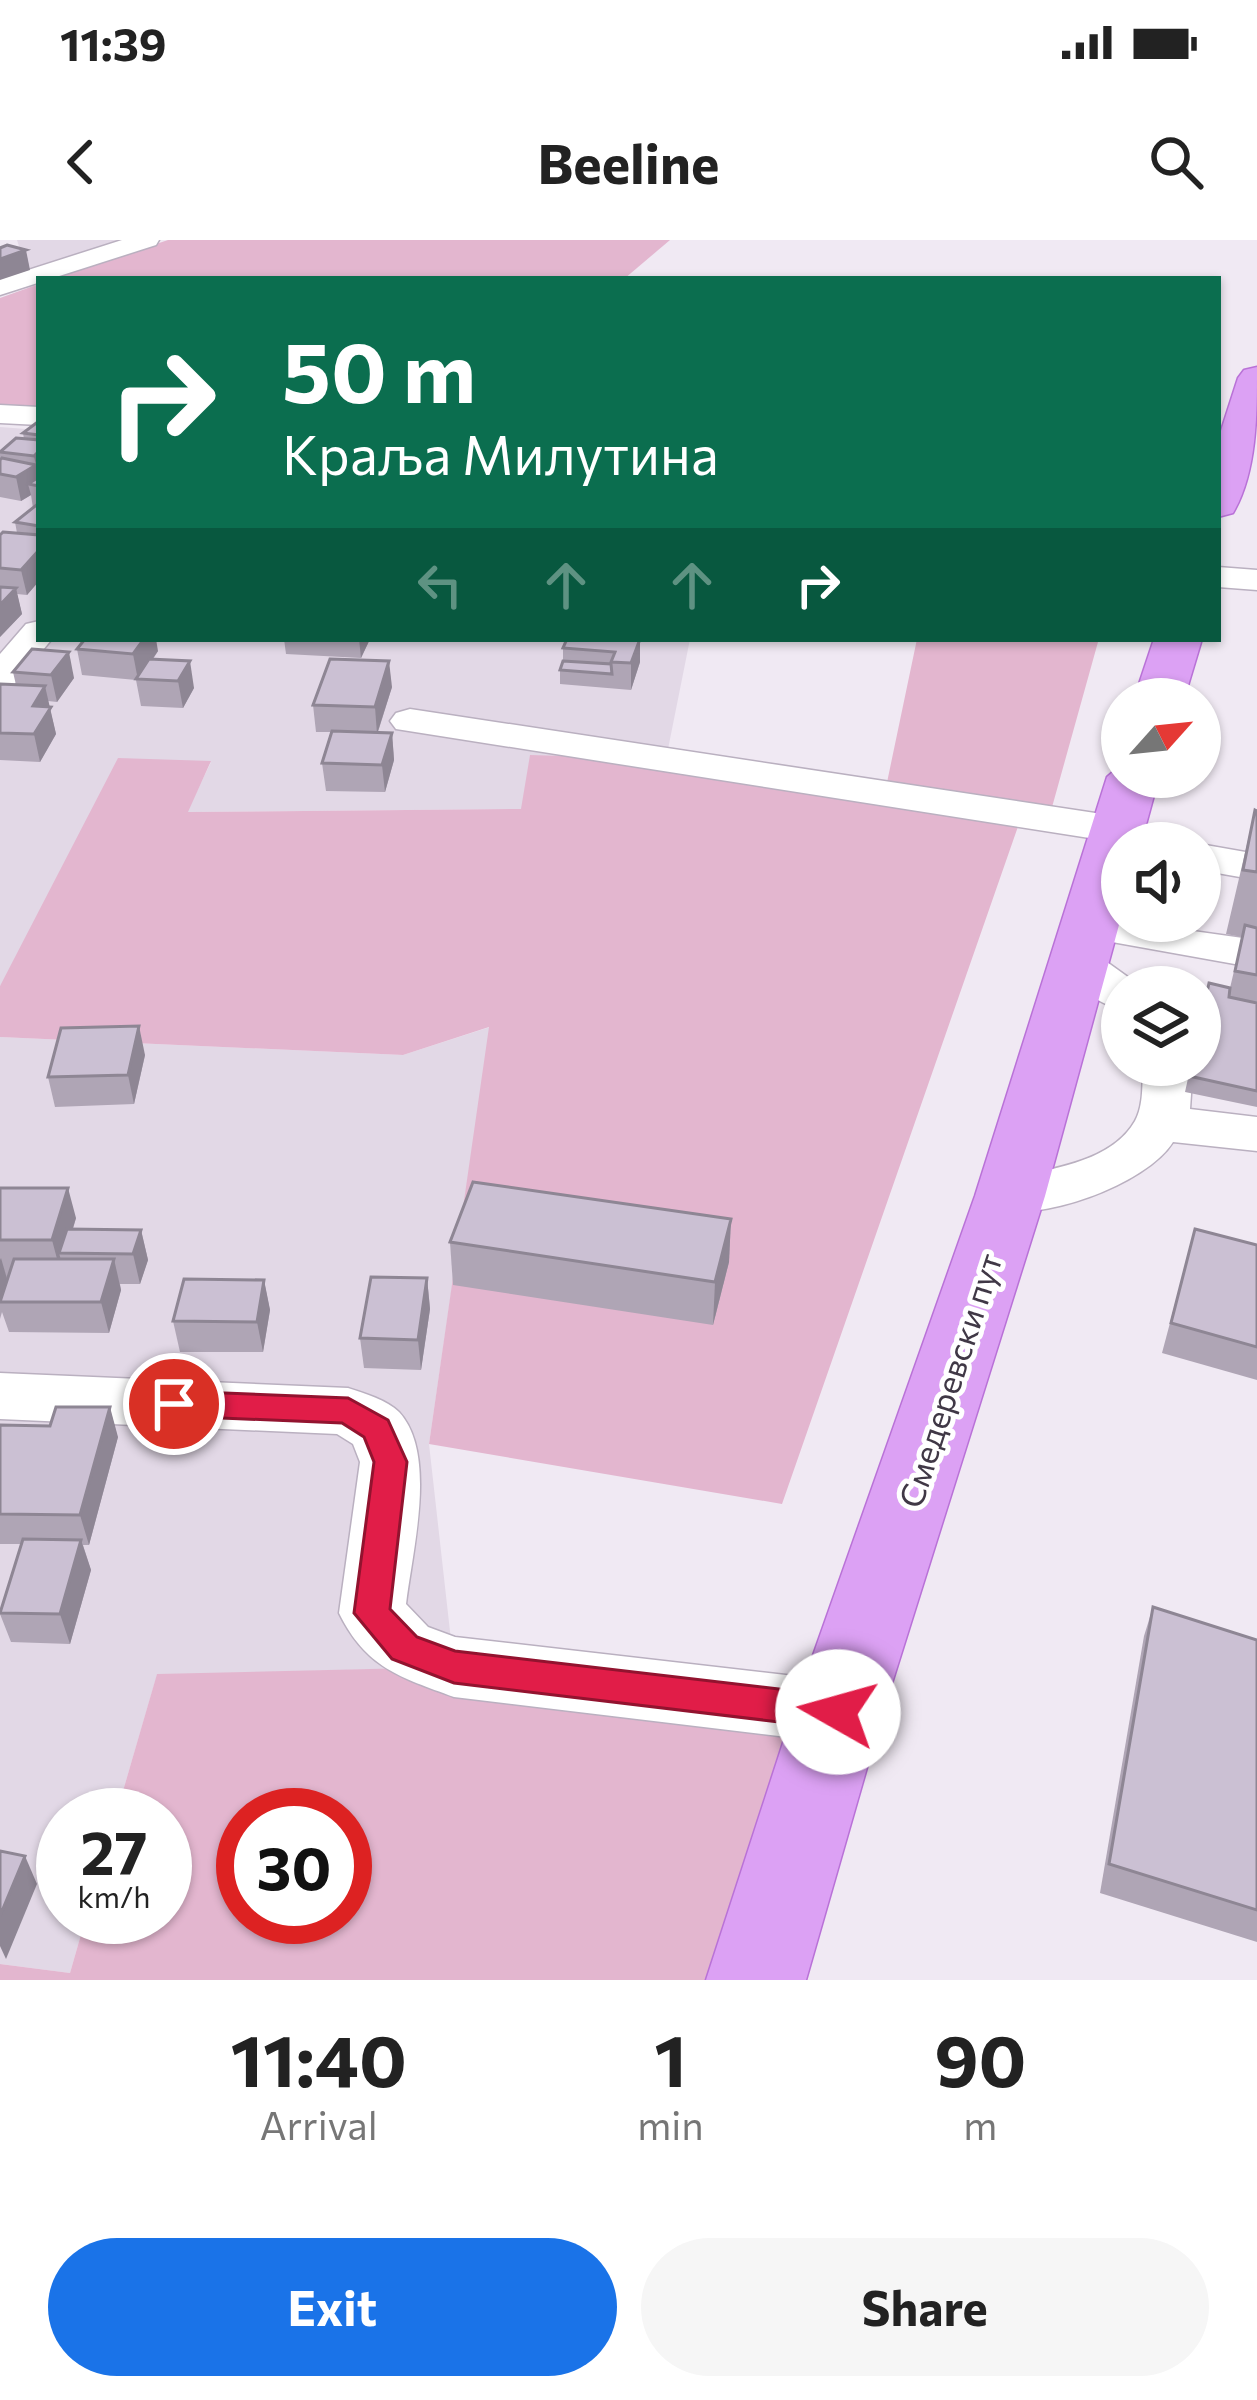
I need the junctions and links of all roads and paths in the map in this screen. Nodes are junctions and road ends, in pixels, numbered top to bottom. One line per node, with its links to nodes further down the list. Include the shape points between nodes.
1 (147, 240): 2 (street)
2 (0, 287)
3 (1257, 378): 6 (main road)
4 (0, 414): 5 (street)
5 (36, 416)
6 (1221, 494)
7 (1221, 577): 8 (street)
8 (1257, 580)
9 (36, 636): 11 (street)
10 (1177, 642): 12 (main road)
11 (0, 678)
12 (1166, 678)
13 (410, 721): 14 (street)
14 (1113, 822)
15 (1221, 861): 16 (street)
16 (1257, 867)
17 (1257, 954): 18 (street)
18 (1096, 960): 22 (main road, Смедеревски пут)
19 (1165, 1086): 20 (street)
20 (1160, 1123): 21 (street); 22 (street, via 1132,1152 1094,1173)
21 (1245, 1123)
22 (1010, 1196): 24 (main road, Смедеревски пут)
23 (0, 1396): 24 (street, via 348,1411 376,1429 391,1462 372,1613 404,1648 454,1667)
24 (838, 1712): 25 (main road, Смедеревски пут)
25 (756, 1980)

